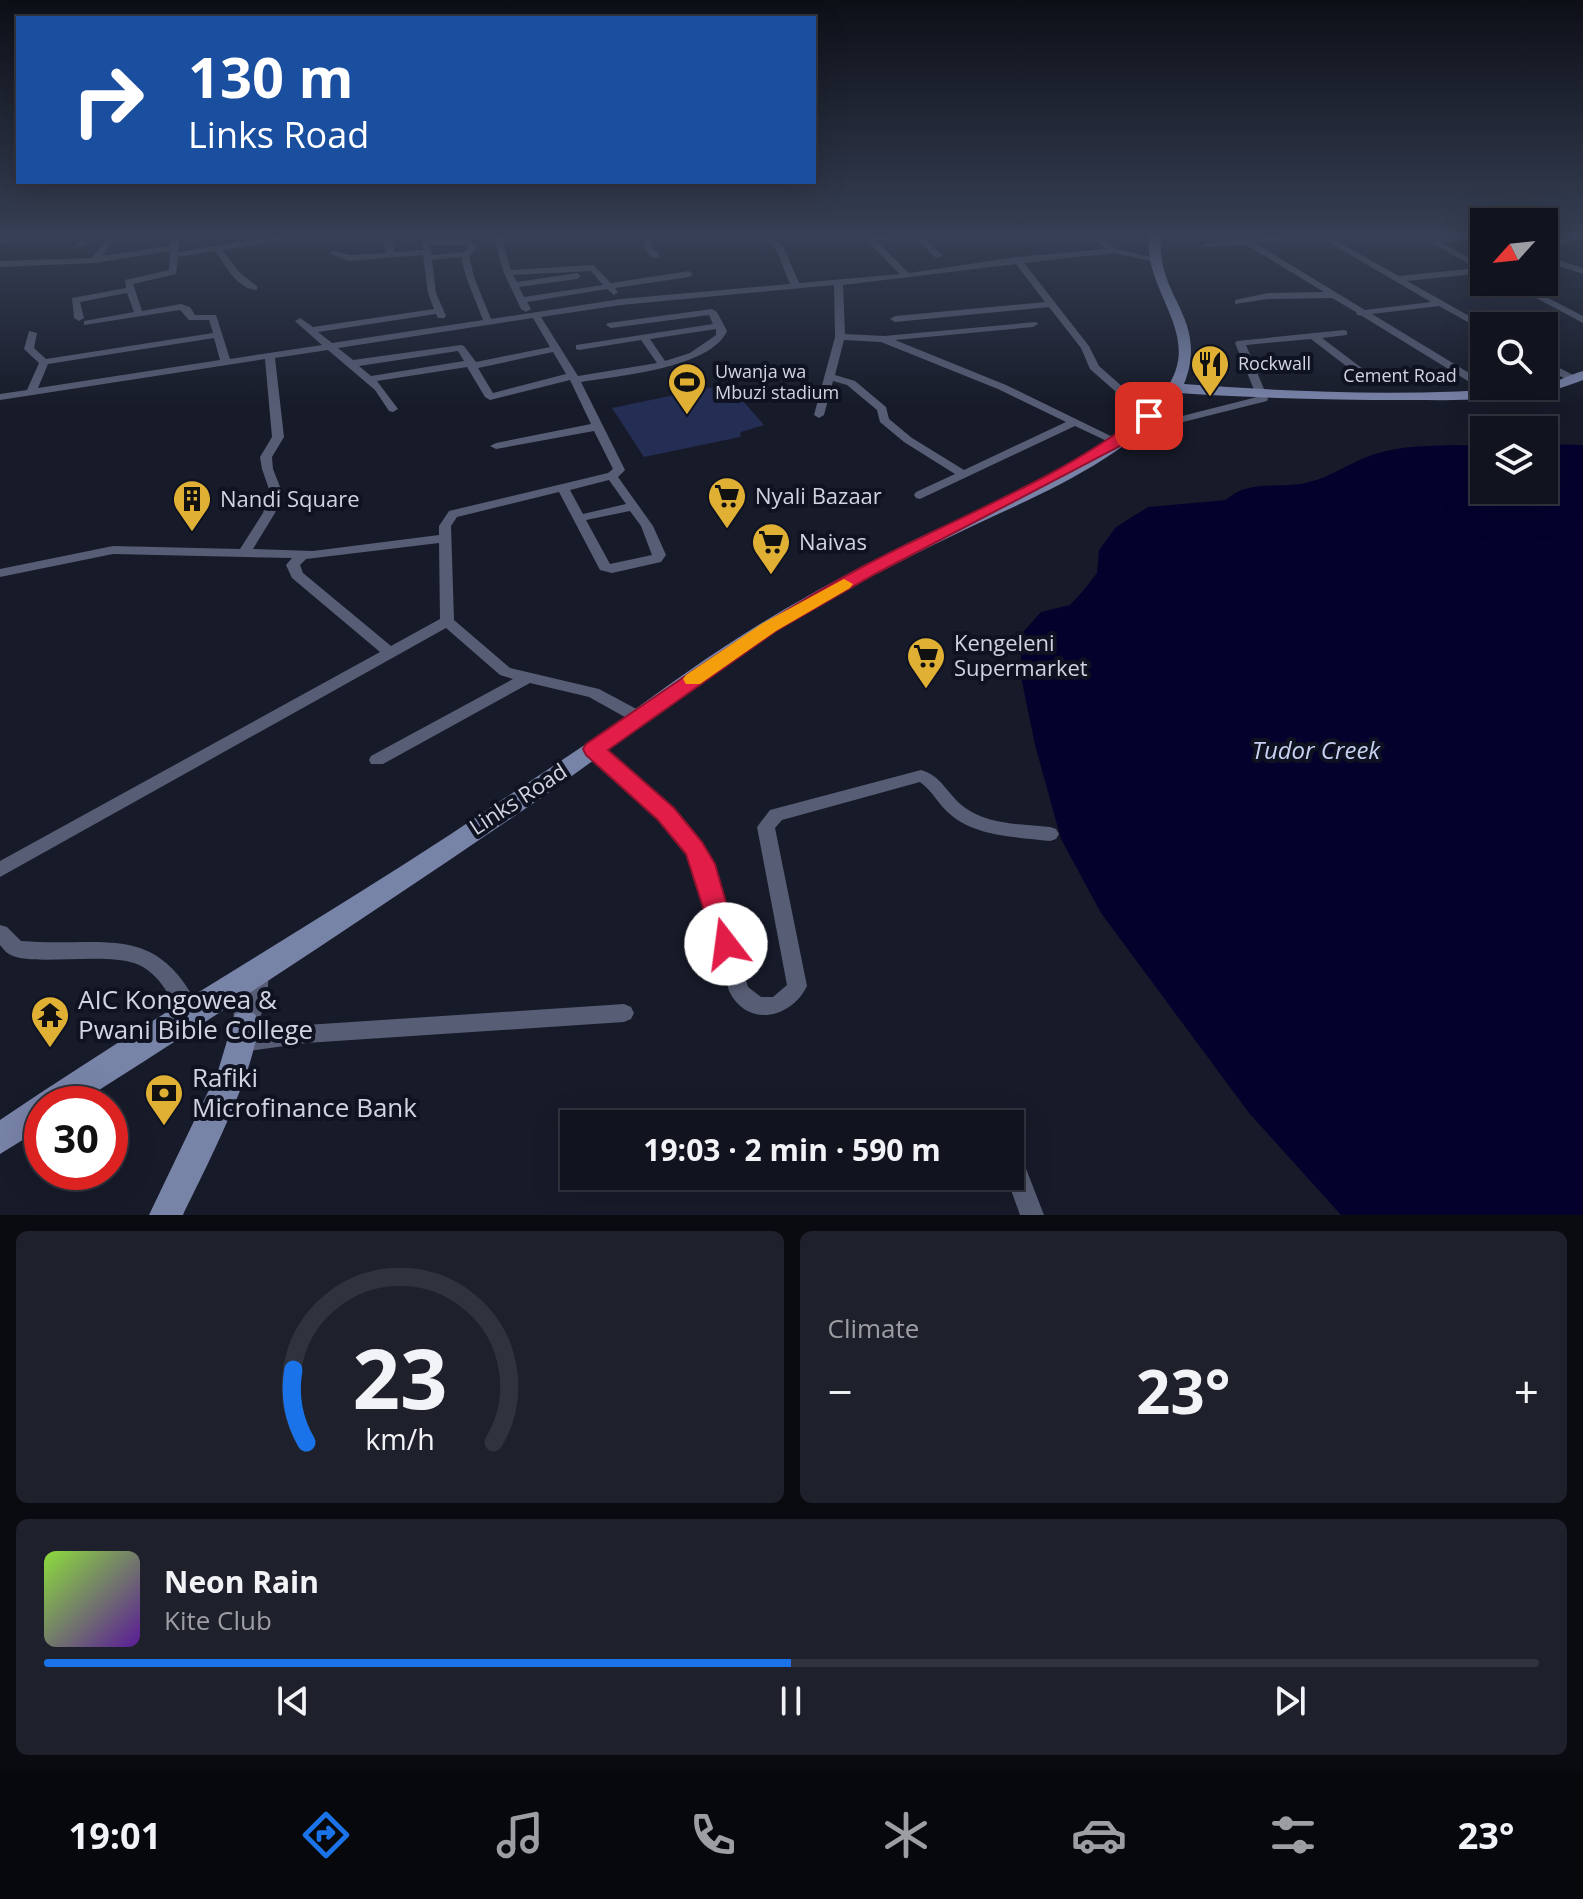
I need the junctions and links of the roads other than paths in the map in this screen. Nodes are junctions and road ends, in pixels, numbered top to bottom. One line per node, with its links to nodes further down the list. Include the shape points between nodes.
1 (115, 293): 23 (street, via 75,300 83,321)
2 (131, 293): 23 (street)
3 (432, 293): 21 (street)
4 (476, 293): 29 (street)
5 (518, 293): 16 (street)
6 (571, 293): 16 (street)
7 (614, 293): 17 (street)
8 (716, 293): 17 (street)
9 (838, 293): 40 (street)
10 (1041, 293): 20 (street)
11 (1168, 293): 55 (main road, via 1186,331 1187,359)
12 (1328, 293): 14 (street)
13 (1422, 293): 19 (street)
14 (1332, 295): 18 (street); 22 (street)
15 (1537, 296): 27 (street)
16 (521, 300): 24 (street)
17 (621, 302): 24 (street)
18 (1238, 302)
19 (1441, 303): 22 (street); 26 (street)
20 (1049, 304): 25 (street); 68 (street, via 1086,348 1094,367 1120,390)
21 (439, 311): 33 (street); 34 (street)
22 (1360, 313): 56 (street)
23 (139, 314): 37 (street, via 184,307 192,318 213,317)
24 (533, 316): 29 (street); 44 (street)
25 (895, 319)
26 (1470, 320)
27 (1583, 320)
28 (300, 321): 34 (street)
29 (488, 322): 33 (street)
30 (1033, 324): 41 (street)
31 (611, 325): 32 (street, via 708,310)
32 (718, 326): 39 (street); 50 (street, via 722,333 711,343)
33 (445, 328): 42 (street)
34 (310, 330): 42 (street)
35 (32, 333): 46 (street, via 29,349)
36 (1344, 333): 38 (street)
37 (216, 335): 46 (street); 47 (street)
38 (1313, 336): 58 (street); 61 (street, via 1239,344)
39 (644, 337): 43 (street); 50 (street)
40 (840, 337): 41 (street); 52 (street)
41 (883, 339): 66 (street)
42 (327, 346): 45 (street); 48 (street)
43 (579, 347)
44 (557, 348): 49 (street); 54 (street)
45 (270, 354): 47 (street); 77 (street, via 278,437 264,464 276,492)
46 (44, 362): 60 (street)
47 (226, 362): 60 (street)
48 (349, 364): 49 (street, via 458,348); 57 (street)
49 (472, 364): 54 (street, via 490,397); 57 (street)
50 (663, 365): 54 (street)
51 (1558, 369): 53 (street)
52 (829, 376): 65 (street); 70 (street, via 851,383 908,440)
53 (1578, 377): 59 (main road, Cement Road)
54 (573, 378): 67 (street)
55 (1180, 378): 61 (main road, Cement Road); 68 (main road, Links Road)
56 (1470, 378)
57 (370, 379): 64 (street)
58 (1371, 380)
59 (1558, 384)
60 (31, 393): 63 (street)
61 (1263, 395): 62 (main road, Cement Road); 68 (street, via 1252,403)
62 (1470, 395)
63 (0, 397)
64 (393, 409)
65 (819, 415)
66 (1074, 422): 68 (street); 70 (street)
67 (595, 427): 69 (street); 71 (street, via 619,470)
68 (1131, 431): 83 (main road, Links Road, via 824,595)
69 (496, 446)
70 (963, 474): 73 (street)
71 (612, 476): 72 (street); 74 (street)
72 (562, 487): 75 (street); 76 (street, via 461,509 448,519)
73 (920, 495)
74 (634, 506): 75 (street); 75 (street, via 659,555 617,569 603,564)
75 (580, 518)
76 (445, 538): 78 (street); 80 (street)
77 (244, 553): 78 (street); 79 (street, via 113,550)
78 (302, 555): 81 (street, via 293,565 297,575)
79 (0, 573)
80 (447, 621): 81 (street); 82 (street, via 505,672)
81 (389, 652): 87 (street)
82 (525, 679): 83 (street, via 594,693); 85 (street)
83 (638, 717): 84 (main road, Links Road)
84 (594, 749): 86 (street, via 666,814 694,848 739,991 758,1006 786,1003 797,986 766,827 776,815 921,776 969,819); 89 (main road, Links Road)
85 (377, 760)
86 (1050, 834)
87 (0, 870)
88 (0, 933): 92 (street, via 16,949 118,951 137,957 169,975)
89 (257, 976): 90 (main road, Links Road); 93 (street)
90 (224, 997): 92 (main road, Links Road); 93 (street)
91 (624, 1013): 93 (street, via 306,1034)
92 (193, 1016): 94 (main road, Links Road)
93 (243, 1033): 98 (main road, via 233,1072)
94 (79, 1086)
95 (24, 1122): 96 (main road)
96 (0, 1139)
97 (1023, 1190): 99 (street)
98 (166, 1215)
99 (1032, 1215)

